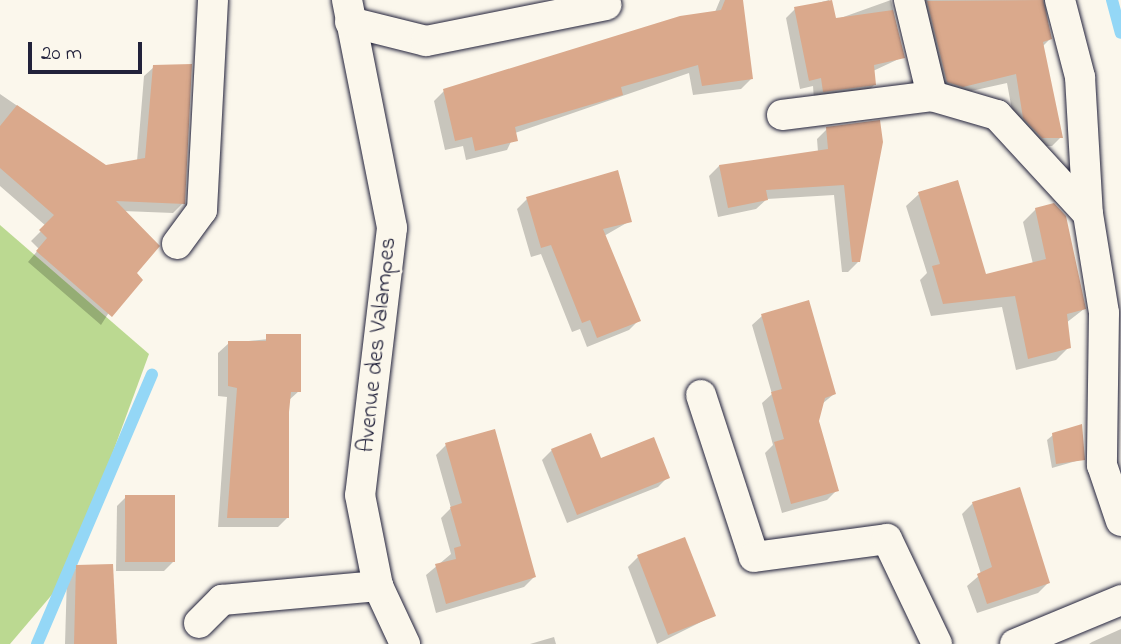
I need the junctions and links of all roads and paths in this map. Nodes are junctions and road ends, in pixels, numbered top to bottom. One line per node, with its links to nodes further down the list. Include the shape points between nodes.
1 (213, 0): 9 (street, via 202,210)
2 (909, 0): 6 (street)
3 (1060, 0): 8 (street, via 1080,77)
4 (606, 5): 5 (street, via 426,41)
5 (348, 11): 12 (street, Avenue des Valampes, via 392,228 360,495)
6 (932, 96): 7 (street); 8 (street, via 997,115)
7 (782, 115)
8 (1088, 215): 11 (street, via 1104,313 1102,465)
9 (177, 243)
10 (701, 395): 16 (street, via 754,557 887,539)
11 (1121, 521)
12 (378, 586): 14 (street, via 222,600); 15 (street, Avenue des Valampes)
13 (1121, 600): 17 (street)
14 (199, 623)
15 (405, 644)
16 (937, 644)
17 (1015, 644)

